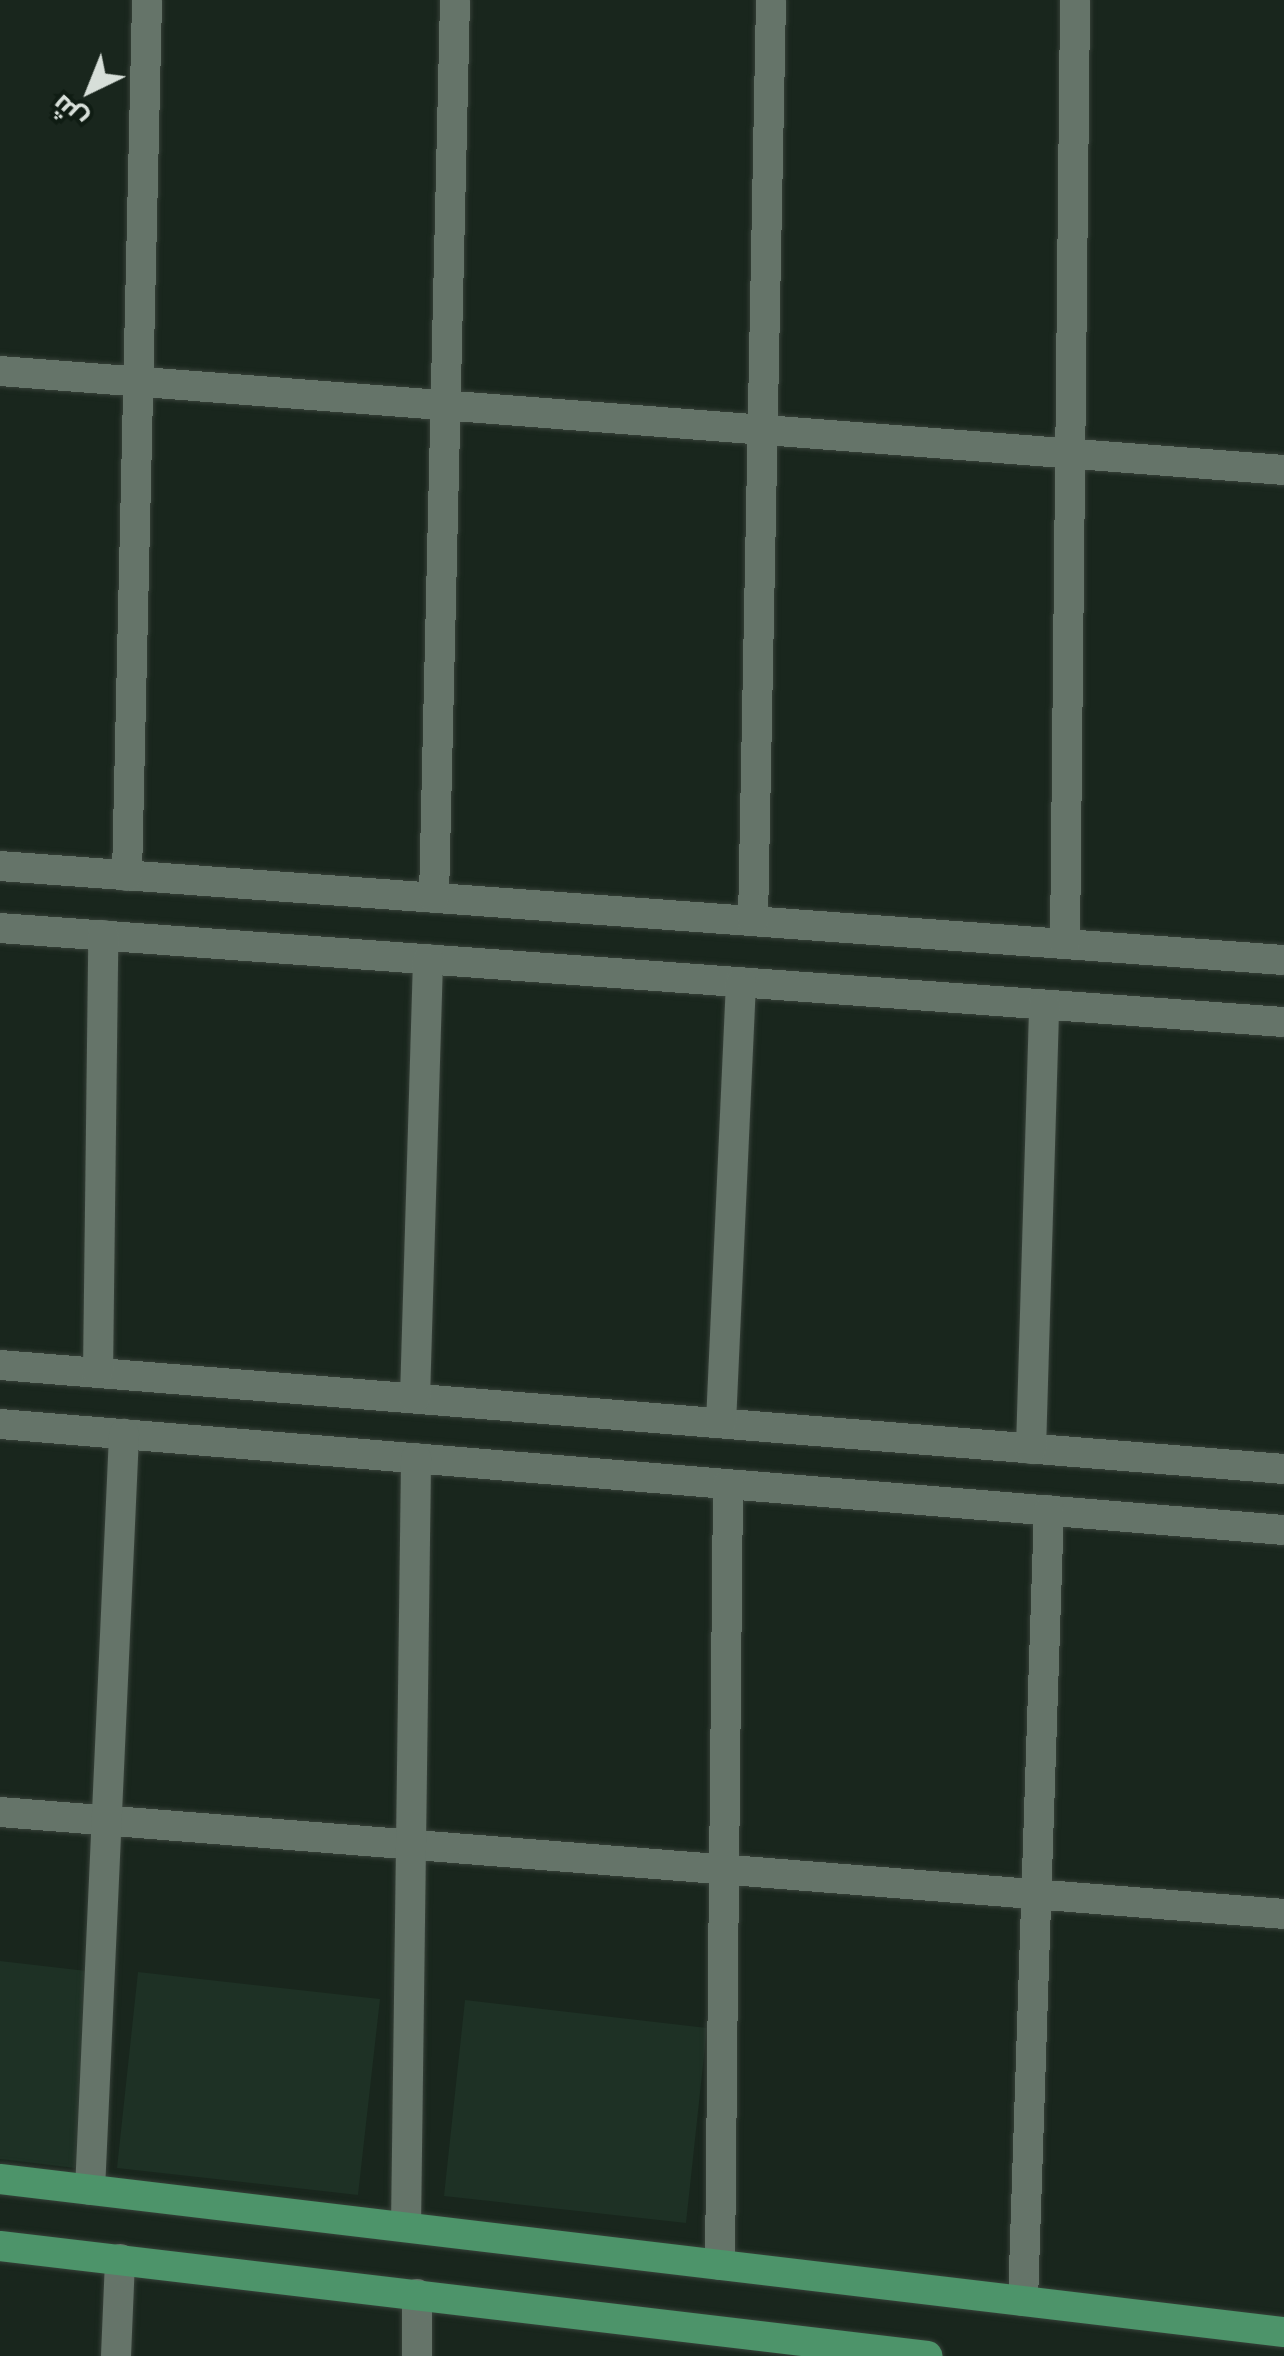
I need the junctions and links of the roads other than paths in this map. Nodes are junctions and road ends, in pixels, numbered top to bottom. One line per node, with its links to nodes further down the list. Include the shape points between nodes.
1 (147, 0): 6 (street)
2 (455, 0): 7 (street)
3 (771, 0): 8 (street)
4 (1075, 0): 9 (street)
5 (0, 371): 6 (street)
6 (138, 382): 7 (street); 12 (street)
7 (446, 405): 8 (street); 13 (street)
8 (763, 430): 9 (street); 14 (street)
9 (1070, 454): 10 (street); 17 (street)
10 (1284, 470)
11 (0, 866): 12 (street)
12 (127, 876): 13 (street)
13 (434, 898): 14 (street)
14 (754, 921): 17 (street)
15 (0, 928): 16 (street)
16 (103, 935): 18 (street); 24 (street)
17 (1065, 944): 19 (street)
18 (428, 959): 20 (street); 25 (street)
19 (1284, 960)
20 (740, 982): 21 (street); 26 (street)
21 (1044, 1005): 22 (street); 29 (street)
22 (1284, 1022)
23 (0, 1364): 24 (street)
24 (98, 1372): 25 (street)
25 (414, 1398): 26 (street)
26 (720, 1423): 29 (street)
27 (0, 1424): 28 (street)
28 (124, 1434): 30 (street); 36 (street)
29 (1031, 1449): 31 (street)
30 (416, 1458): 32 (street); 37 (street)
31 (1284, 1469)
32 (728, 1484): 33 (street); 38 (street)
33 (1049, 1510): 34 (street); 39 (street)
34 (1284, 1530)
35 (0, 1812): 36 (street)
36 (103, 1820): 37 (street); 42 (street)
37 (411, 1844): 38 (street); 43 (street)
38 (724, 1870): 39 (street); 46 (street)
39 (1036, 1894): 40 (street); 48 (street)
40 (1284, 1914)
41 (0, 2179): 42 (main road)
42 (90, 2190): 43 (main road)
43 (406, 2227): 46 (main road)
44 (0, 2246): 45 (main road)
45 (120, 2259): 47 (main road); 51 (street)
46 (720, 2265): 48 (main road)
47 (417, 2294): 50 (main road); 52 (street)
48 (1023, 2301): 49 (main road)
49 (1284, 2332)
50 (730, 2344): 53 (main road)
51 (116, 2356)
52 (417, 2356)
53 (928, 2356)

